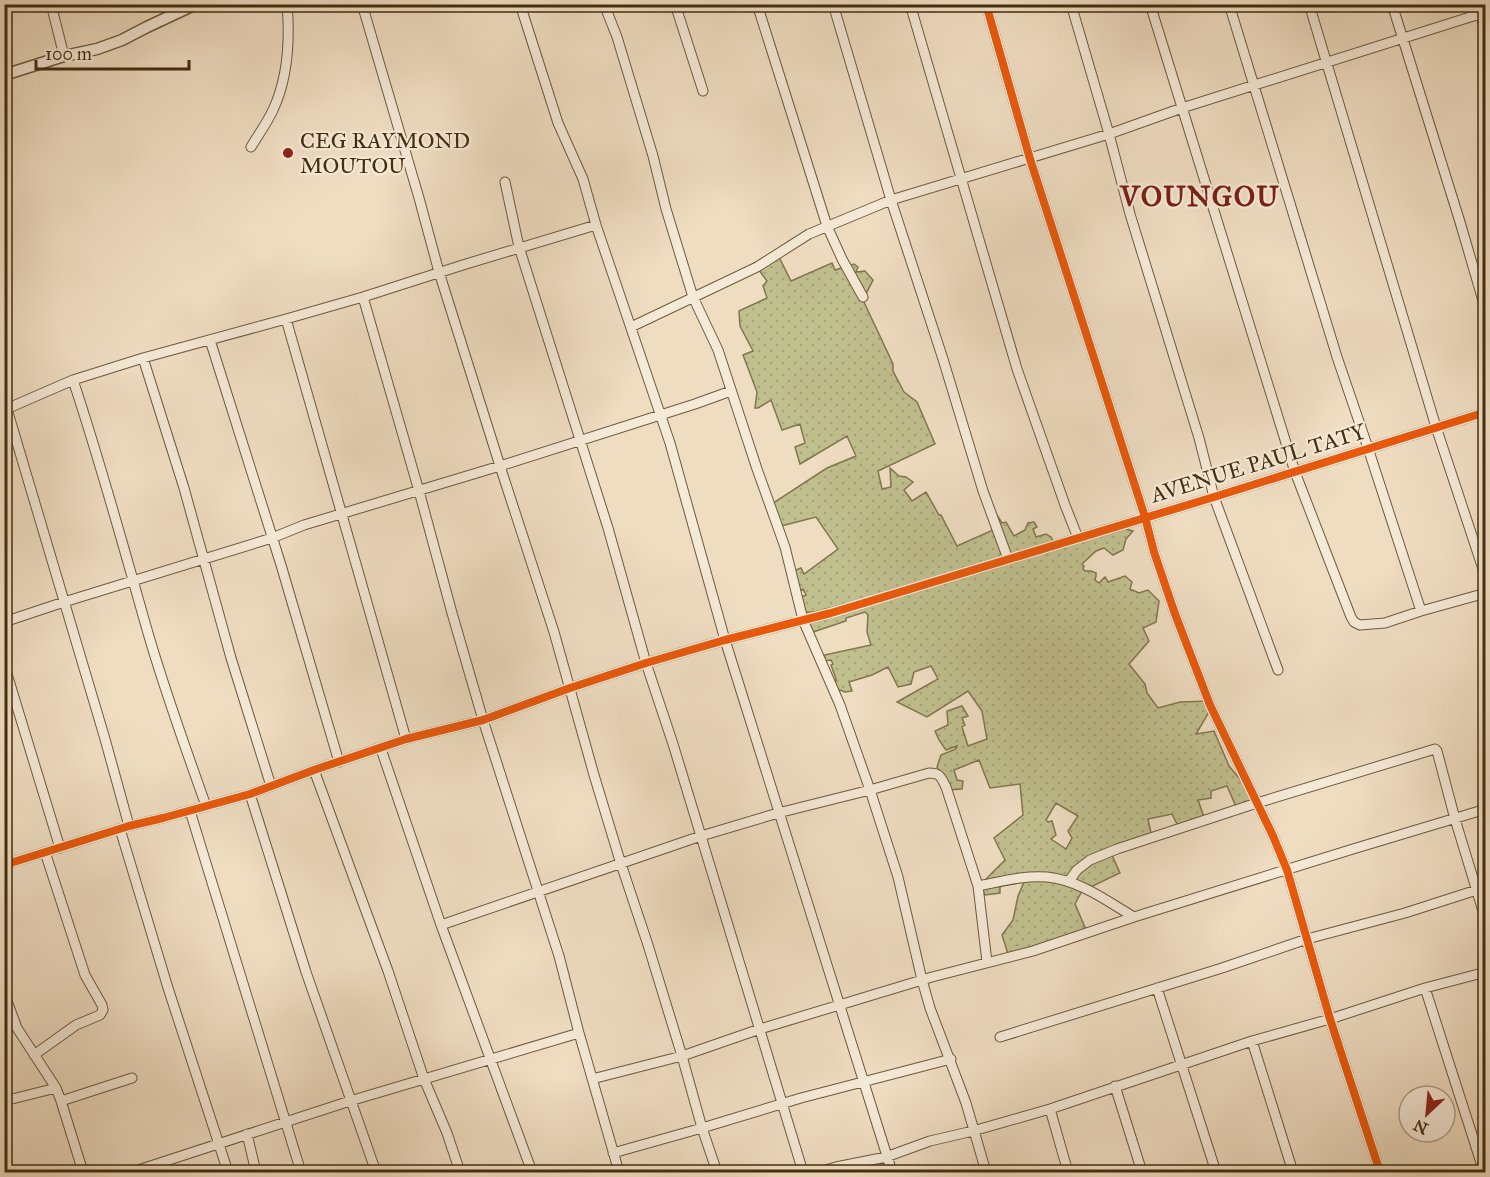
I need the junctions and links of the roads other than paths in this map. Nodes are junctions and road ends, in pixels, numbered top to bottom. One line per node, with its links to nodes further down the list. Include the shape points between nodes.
1 (51, 4): 20 (street)
2 (196, 4): 20 (street, via 122,40)
3 (287, 4): 27 (street, via 288,48 280,91)
4 (362, 4): 35 (street)
5 (520, 4): 32 (street)
6 (604, 4): 37 (street)
7 (675, 4): 24 (street)
8 (757, 4): 33 (street)
9 (834, 4): 31 (street)
10 (910, 4): 29 (street)
11 (986, 4): 28 (street)
12 (1071, 4): 26 (street)
13 (1150, 4): 25 (street)
14 (1229, 4): 23 (street)
15 (1309, 4): 21 (street)
16 (1392, 4): 19 (street)
17 (1481, 10): 18 (street); 19 (street)
18 (1485, 31)
19 (1402, 38): 21 (street); 39 (street)
20 (64, 56): 22 (street)
21 (1327, 62): 23 (street); 49 (street)
22 (4, 75)
23 (1253, 85): 25 (street); 51 (street)
24 (703, 91)
25 (1182, 108): 26 (street); 53 (street)
26 (1109, 134): 28 (street); 55 (street)
27 (251, 147)
28 (1030, 159): 29 (street); 57 (street)
29 (962, 179): 31 (street); 59 (street, via 1017,369)
30 (505, 182): 34 (street)
31 (891, 200): 33 (street); 60 (street)
32 (596, 225): 34 (street); 41 (street)
33 (827, 226): 37 (street, via 757,267); 38 (street)
34 (519, 248): 35 (street); 50 (street)
35 (439, 272): 36 (street); 52 (street)
36 (363, 297): 40 (street); 54 (street)
37 (693, 297): 41 (street); 45 (street, via 718,350)
38 (863, 297)
39 (1485, 311)
40 (286, 320): 42 (street); 56 (street)
41 (631, 327): 48 (street)
42 (210, 340): 43 (street); 58 (street)
43 (143, 358): 44 (street); 61 (street)
44 (73, 380): 46 (street); 63 (street)
45 (731, 391): 48 (street); 67 (street, via 785,548)
46 (6, 409): 65 (street)
47 (1485, 412): 49 (street, AVENUE PAUL TATY)
48 (661, 415): 50 (street); 69 (street)
49 (1436, 427): 51 (street, AVENUE PAUL TATY); 62 (street)
50 (581, 440): 52 (street); 70 (street)
51 (1368, 447): 53 (street, AVENUE PAUL TATY); 66 (street)
52 (500, 466): 54 (street); 73 (street)
53 (1295, 472): 55 (street, AVENUE PAUL TATY); 66 (street, via 1354,622 1386,624)
54 (419, 491): 56 (street); 74 (street)
55 (1214, 497): 57 (street, AVENUE PAUL TATY); 72 (street)
56 (342, 513): 58 (street); 75 (street)
57 (1145, 517): 59 (street, AVENUE PAUL TATY); 82 (street, via 1210,705)
58 (272, 538): 61 (street); 77 (street)
59 (1078, 538): 60 (street, AVENUE PAUL TATY)
60 (1008, 559): 67 (street, AVENUE PAUL TATY)
61 (203, 560): 63 (street); 79 (street)
62 (1485, 578)
63 (134, 580): 65 (street); 83 (street, via 148,634)
64 (1485, 592): 66 (street)
65 (64, 602): 68 (street); 88 (street, via 105,739)
66 (1421, 611)
67 (803, 620): 69 (street, AVENUE PAUL TATY); 80 (street, via 840,705)
68 (4, 622)
69 (725, 640): 70 (street, AVENUE PAUL TATY); 86 (street)
70 (646, 663): 73 (street, AVENUE PAUL TATY); 89 (street)
71 (4, 664): 90 (street)
72 (1278, 670)
73 (570, 688): 74 (street, AVENUE PAUL TATY); 92 (street)
74 (483, 720): 75 (street, AVENUE PAUL TATY); 98 (street)
75 (406, 740): 76 (street, AVENUE PAUL TATY)
76 (381, 748): 77 (street, AVENUE PAUL TATY); 101 (street)
77 (339, 762): 78 (street, AVENUE PAUL TATY)
78 (314, 770): 79 (street, AVENUE PAUL TATY); 121 (street)
79 (271, 786): 81 (street, AVENUE PAUL TATY)
80 (870, 790): 86 (street); 96 (street, via 929,773 940,775); 105 (street, via 898,877)
81 (250, 794): 83 (street, AVENUE PAUL TATY); 128 (street)
82 (1257, 803): 87 (street, via 1435,749); 94 (street); 95 (street, via 1090,860)
83 (206, 806): 85 (street, AVENUE PAUL TATY)
84 (1485, 809): 87 (street)
85 (190, 811): 88 (street, AVENUE PAUL TATY); 131 (street)
86 (778, 813): 89 (street); 109 (street)
87 (1455, 819): 94 (street); 97 (street)
88 (125, 827): 90 (street, AVENUE PAUL TATY); 135 (street, via 168,988)
89 (701, 836): 92 (street); 111 (street)
90 (60, 848): 91 (street, AVENUE PAUL TATY)
91 (45, 852): 93 (street, AVENUE PAUL TATY); 115 (street, via 85,975 103,1010)
92 (621, 864): 98 (street); 116 (street)
93 (4, 865)
94 (1287, 870): 99 (street); 102 (street)
95 (1069, 881): 96 (street, via 1025,878); 99 (street)
96 (978, 886): 103 (street)
97 (1481, 889): 100 (street); 102 (street)
98 (538, 891): 101 (street); 112 (street)
99 (1134, 917): 103 (street)
100 (1485, 921)
101 (441, 925): 117 (street)
102 (1307, 939): 106 (street); 110 (street)
103 (987, 963): 105 (street)
104 (1485, 972): 107 (street)
105 (922, 980): 109 (street); 118 (street)
106 (1157, 988): 113 (street); 119 (street)
107 (1425, 988): 110 (street); 157 (street)
108 (4, 993): 115 (street)
109 (840, 1006): 111 (street); 123 (street)
110 (1330, 1019): 114 (street); 156 (street)
111 (760, 1029): 116 (street); 129 (street)
112 (579, 1033): 117 (street); 122 (street)
113 (1000, 1037)
114 (1252, 1041): 119 (street); 155 (street)
115 (34, 1056): 125 (street)
116 (682, 1056): 122 (street); 132 (street)
117 (489, 1059): 121 (street); 145 (street)
118 (951, 1059): 123 (street); 133 (street)
119 (1182, 1064): 124 (street); 154 (street)
120 (132, 1078): 127 (street)
121 (424, 1079): 128 (street); 144 (street)
122 (592, 1079): 136 (street)
123 (863, 1082): 129 (street); 137 (street)
124 (1115, 1086): 130 (street); 153 (street)
125 (56, 1088): 126 (street); 127 (street)
126 (4, 1101)
127 (61, 1101): 138 (street)
128 (350, 1101): 131 (street); 143 (street)
129 (782, 1104): 132 (street); 148 (street)
130 (1050, 1109): 133 (street); 152 (street)
131 (286, 1122): 134 (street); 142 (street)
132 (702, 1128): 136 (street); 147 (street)
133 (973, 1131): 137 (street); 151 (street)
134 (247, 1134): 135 (street); 141 (street)
135 (219, 1143): 139 (street); 140 (street)
136 (613, 1153): 146 (street)
137 (886, 1157): 149 (street); 150 (street)
138 (83, 1173)
139 (132, 1173)
140 (228, 1173)
141 (256, 1173)
142 (301, 1173)
143 (376, 1173)
144 (460, 1173)
145 (532, 1173)
146 (619, 1173)
147 (717, 1173)
148 (803, 1173)
149 (818, 1173)
150 (892, 1173)
151 (986, 1173)
152 (1068, 1173)
153 (1142, 1173)
154 (1216, 1173)
155 (1293, 1173)
156 (1380, 1173)
157 (1484, 1173)

